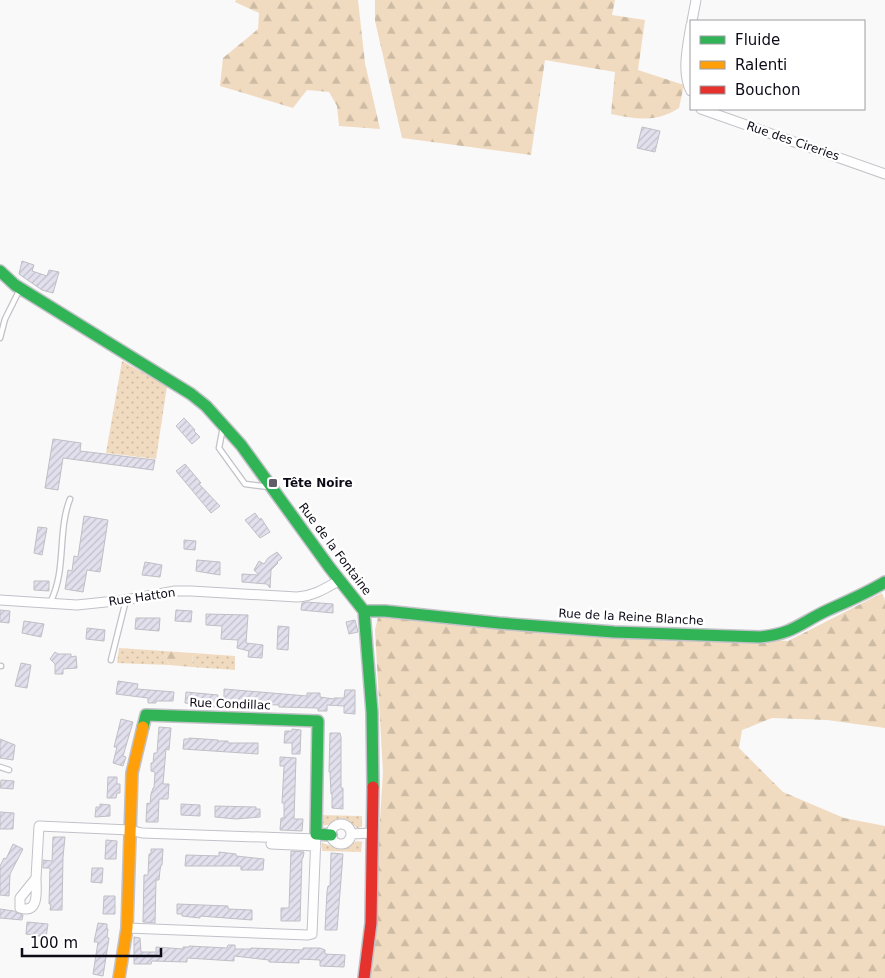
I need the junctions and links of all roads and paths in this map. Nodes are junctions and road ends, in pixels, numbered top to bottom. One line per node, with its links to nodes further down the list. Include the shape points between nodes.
1 (696, 0): 2 (street)
2 (693, 20)
3 (690, 33): 4 (street, via 686,54)
4 (690, 89)
5 (704, 110): 6 (street, Rue des Cireries)
6 (885, 174)
7 (0, 271): 8 (street, Rue de la Fontaine)
8 (20, 288): 9 (lane, via 4,319); 10 (street, Rue de la Fontaine, via 191,394)
9 (0, 338)
10 (224, 424): 11 (street, Rue de la Fontaine); 11 (lane, via 219,448 241,479 245,484)
11 (270, 487): 13 (street, Rue de la Fontaine)
12 (70, 498): 17 (lane, via 65,512 61,569)
13 (340, 580): 16 (street, Rue Hatton, via 322,591 298,597 175,591); 18 (street, Rue de la Fontaine)
14 (885, 582): 18 (street, Rue de la Reine Blanche, via 822,613 795,631 770,635 515,625)
15 (0, 600): 17 (street, Rue Hatton)
16 (126, 600): 17 (street, Rue Hatton, via 78,605); 19 (lane)
17 (49, 604)
18 (364, 611): 22 (street, Rue de la Fontaine, via 372,712)
19 (111, 660)
20 (0, 767): 21 (lane)
21 (9, 770)
22 (373, 833): 24 (street); 30 (street, Rue de la Fontaine, via 371,923)
23 (130, 834): 26 (street, via 180,839 187,834); 26 (street, Rue Condillac, via 132,773 146,715 318,721); 27 (street, via 38,826); 28 (street)
24 (351, 834): 25 (street, via 346,843 340,844 333,841); 25 (street, via 349,828 341,824 332,828)
25 (331, 835): 26 (street)
26 (316, 840): 28 (street, Rue Condillac, via 312,934)
27 (36, 878)
28 (127, 928): 29 (street)
29 (119, 978)
30 (364, 978)

